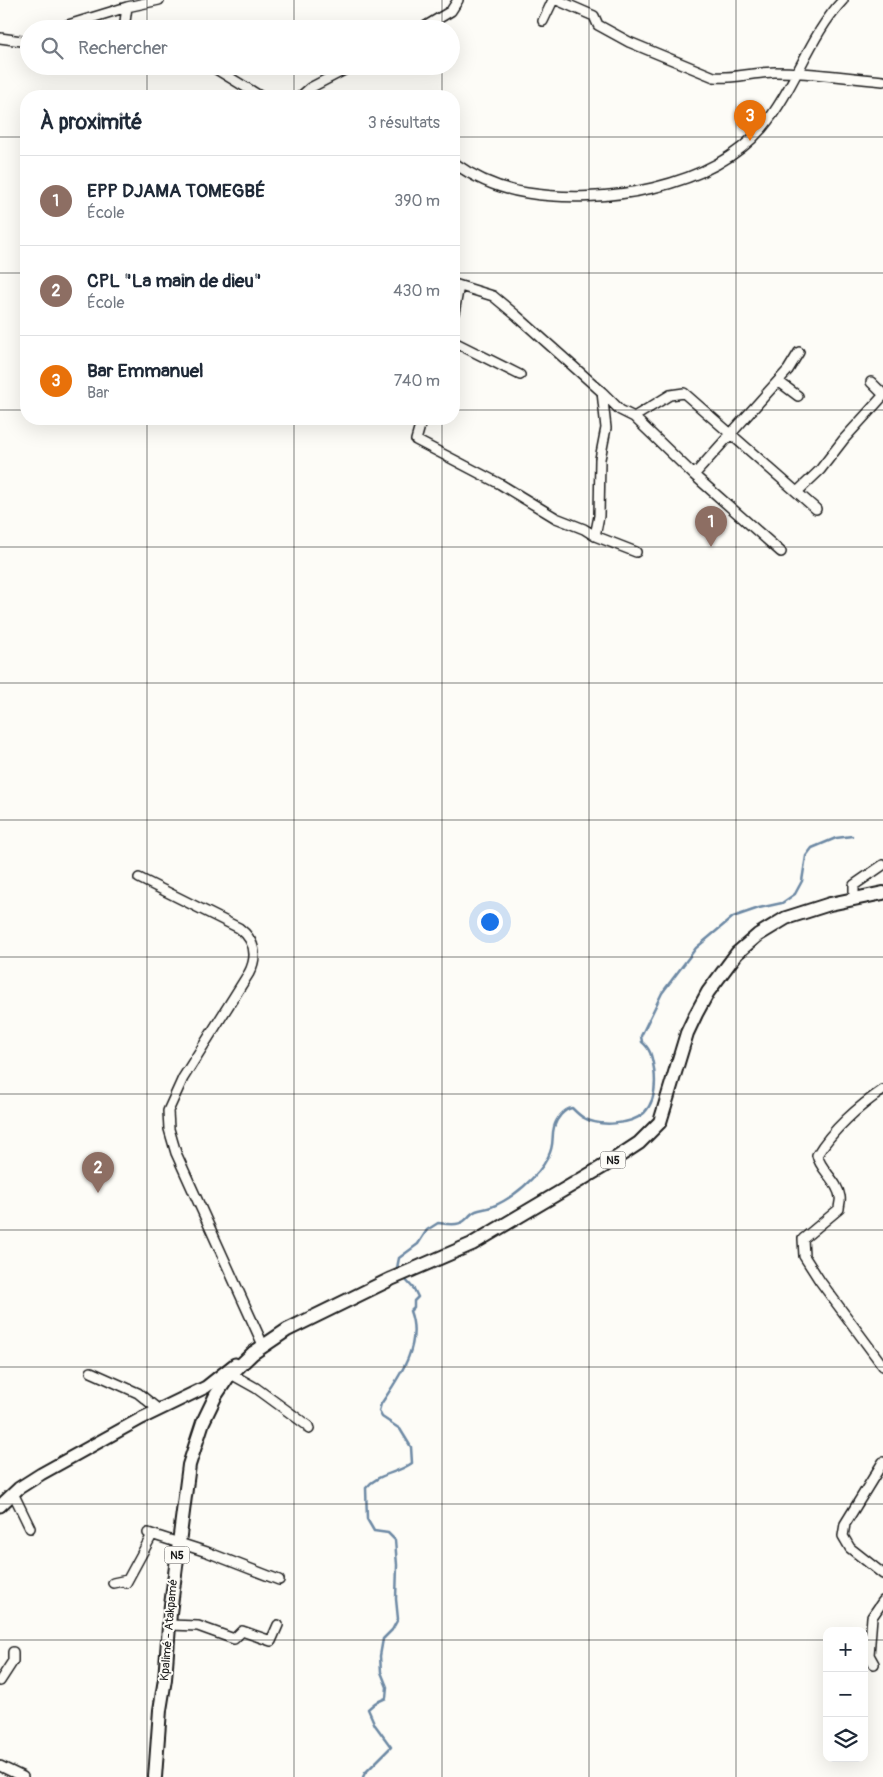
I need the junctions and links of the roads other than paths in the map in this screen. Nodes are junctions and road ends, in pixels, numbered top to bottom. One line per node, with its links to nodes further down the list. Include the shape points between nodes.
1 (159, 0): 6 (street)
2 (458, 0): 9 (street, via 451,11)
3 (553, 0): 10 (street)
4 (557, 0): 13 (street, via 594,16 598,25 629,42 714,77)
5 (844, 0): 13 (street, via 825,23)
6 (127, 6): 7 (street); 8 (street)
7 (83, 20)
8 (125, 20)
9 (436, 20)
10 (543, 21)
11 (0, 38): 12 (street)
12 (20, 40)
13 (799, 72): 16 (street); 19 (street, via 768,121 744,144 707,169 658,186 630,193 595,196 527,193 488,182)
14 (226, 75): 17 (street)
15 (335, 75): 18 (street)
16 (883, 82)
17 (250, 90)
18 (308, 90)
19 (460, 167)
20 (460, 287): 26 (street, via 493,296)
21 (460, 345): 23 (street)
22 (798, 352): 24 (street)
23 (520, 375)
24 (778, 381): 28 (street); 31 (street)
25 (871, 382): 27 (street)
26 (602, 392): 29 (street, via 620,410); 35 (street, via 606,428 600,459 599,516)
27 (883, 395): 33 (street, via 820,470)
28 (798, 396)
29 (634, 417): 31 (street, via 670,395 684,393); 32 (street)
30 (420, 425): 35 (street, via 416,440 556,518)
31 (731, 433): 32 (street); 33 (street)
32 (694, 475): 37 (street)
33 (797, 492): 34 (street)
34 (816, 509)
35 (595, 536): 36 (street)
36 (636, 552)
37 (781, 552)
38 (883, 865): 41 (street, via 854,885)
39 (140, 878): 43 (street, via 239,928 250,938 255,952 252,966 183,1078 168,1111 176,1153)
40 (883, 892): 41 (main road, N5)
41 (854, 899): 43 (main road, N5, via 786,918 737,953 708,992 687,1033 660,1122 638,1143 472,1244 286,1330)
42 (883, 1090): 44 (street, via 863,1103 817,1155 840,1196 839,1209 803,1239 804,1256)
43 (258, 1349): 46 (main road, Kpalimé - Atakpamé / N5); 47 (street, via 214,1382)
44 (883, 1366)
45 (91, 1372): 47 (street, via 138,1393)
46 (231, 1374): 48 (street, via 256,1388); 53 (main road, Kpalimé - Atakpamé / N5, via 208,1411 193,1449)
47 (159, 1410): 50 (street, via 85,1449)
48 (309, 1429)
49 (883, 1462): 54 (street, via 845,1524 843,1536 850,1548)
50 (13, 1493): 51 (street); 52 (street)
51 (0, 1506)
52 (30, 1528)
53 (178, 1542): 55 (street); 56 (street, via 150,1534 127,1581); 58 (main road, Kpalimé - Atakpamé / N5)
54 (883, 1574)
55 (279, 1580)
56 (113, 1584)
57 (883, 1601): 61 (street, via 872,1617 869,1655)
58 (169, 1625): 59 (street, via 198,1626 234,1639 242,1631 271,1641); 65 (main road, Kpalimé - Atakpamé / N5)
59 (278, 1625)
60 (13, 1652): 62 (street, via 13,1661)
61 (874, 1664)
62 (0, 1681)
63 (0, 1766): 64 (street)
64 (24, 1777)
65 (155, 1777)

